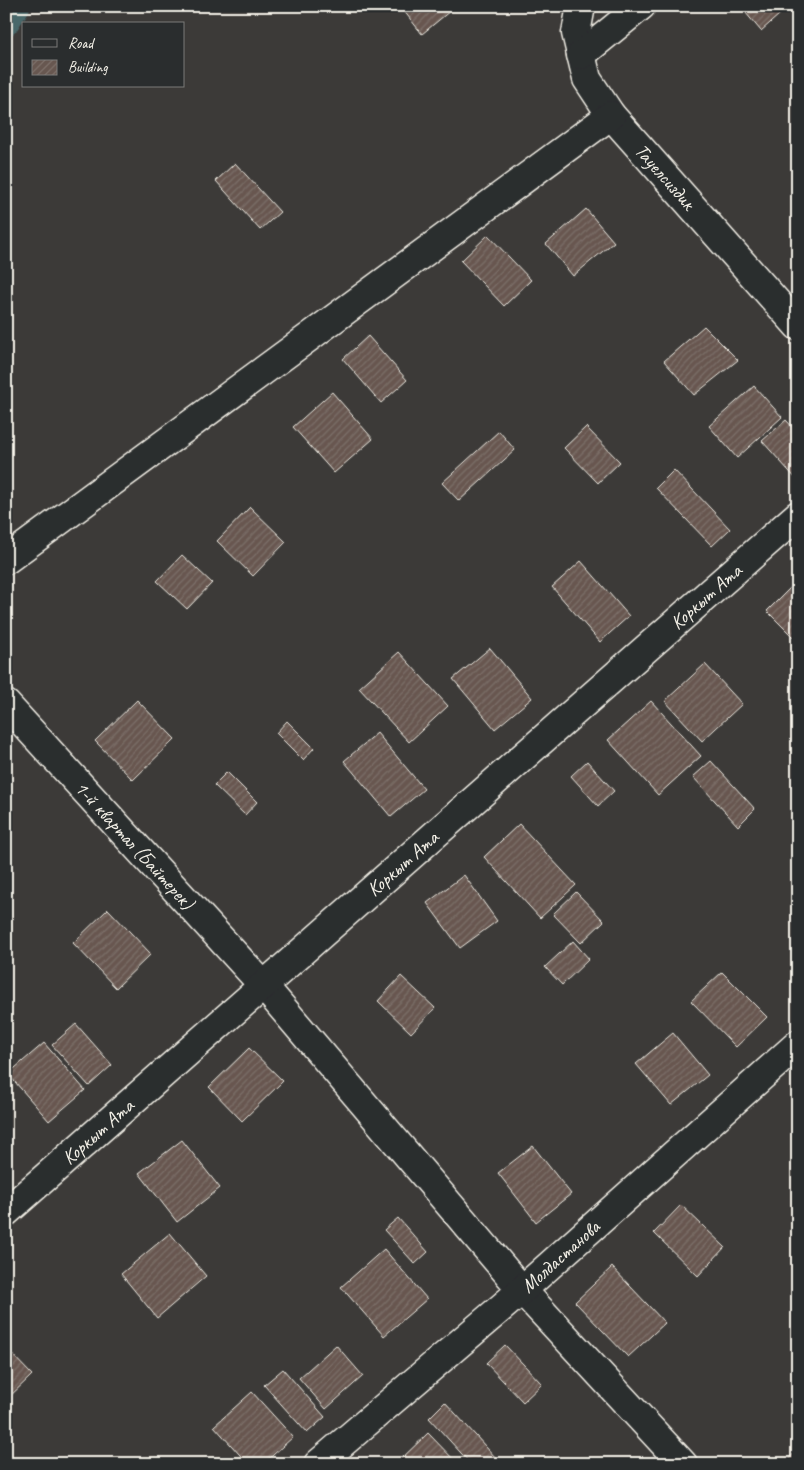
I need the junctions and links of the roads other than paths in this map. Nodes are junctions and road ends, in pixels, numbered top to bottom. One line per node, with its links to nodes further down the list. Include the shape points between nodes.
1 (581, 6): 3 (street, Тауелсиздик, via 576,33)
2 (641, 6): 3 (street)
3 (581, 55): 4 (street, Тауелсиздик, via 587,79)
4 (611, 114): 5 (street, Тауелсиздик); 7 (street)
5 (798, 326)
6 (798, 515): 9 (street, Коркыт Ата)
7 (6, 560)
8 (6, 704): 9 (street, 1-й квартал (Байтерек))
9 (263, 985): 11 (street, Коркыт Ата); 12 (street, 1-й квартал (Байтерек))
10 (798, 1044): 12 (street, Молдастанова)
11 (6, 1212)
12 (522, 1290): 13 (street, Молдастанова); 14 (street, 1-й квартал (Байтерек))
13 (318, 1464)
14 (683, 1464)

